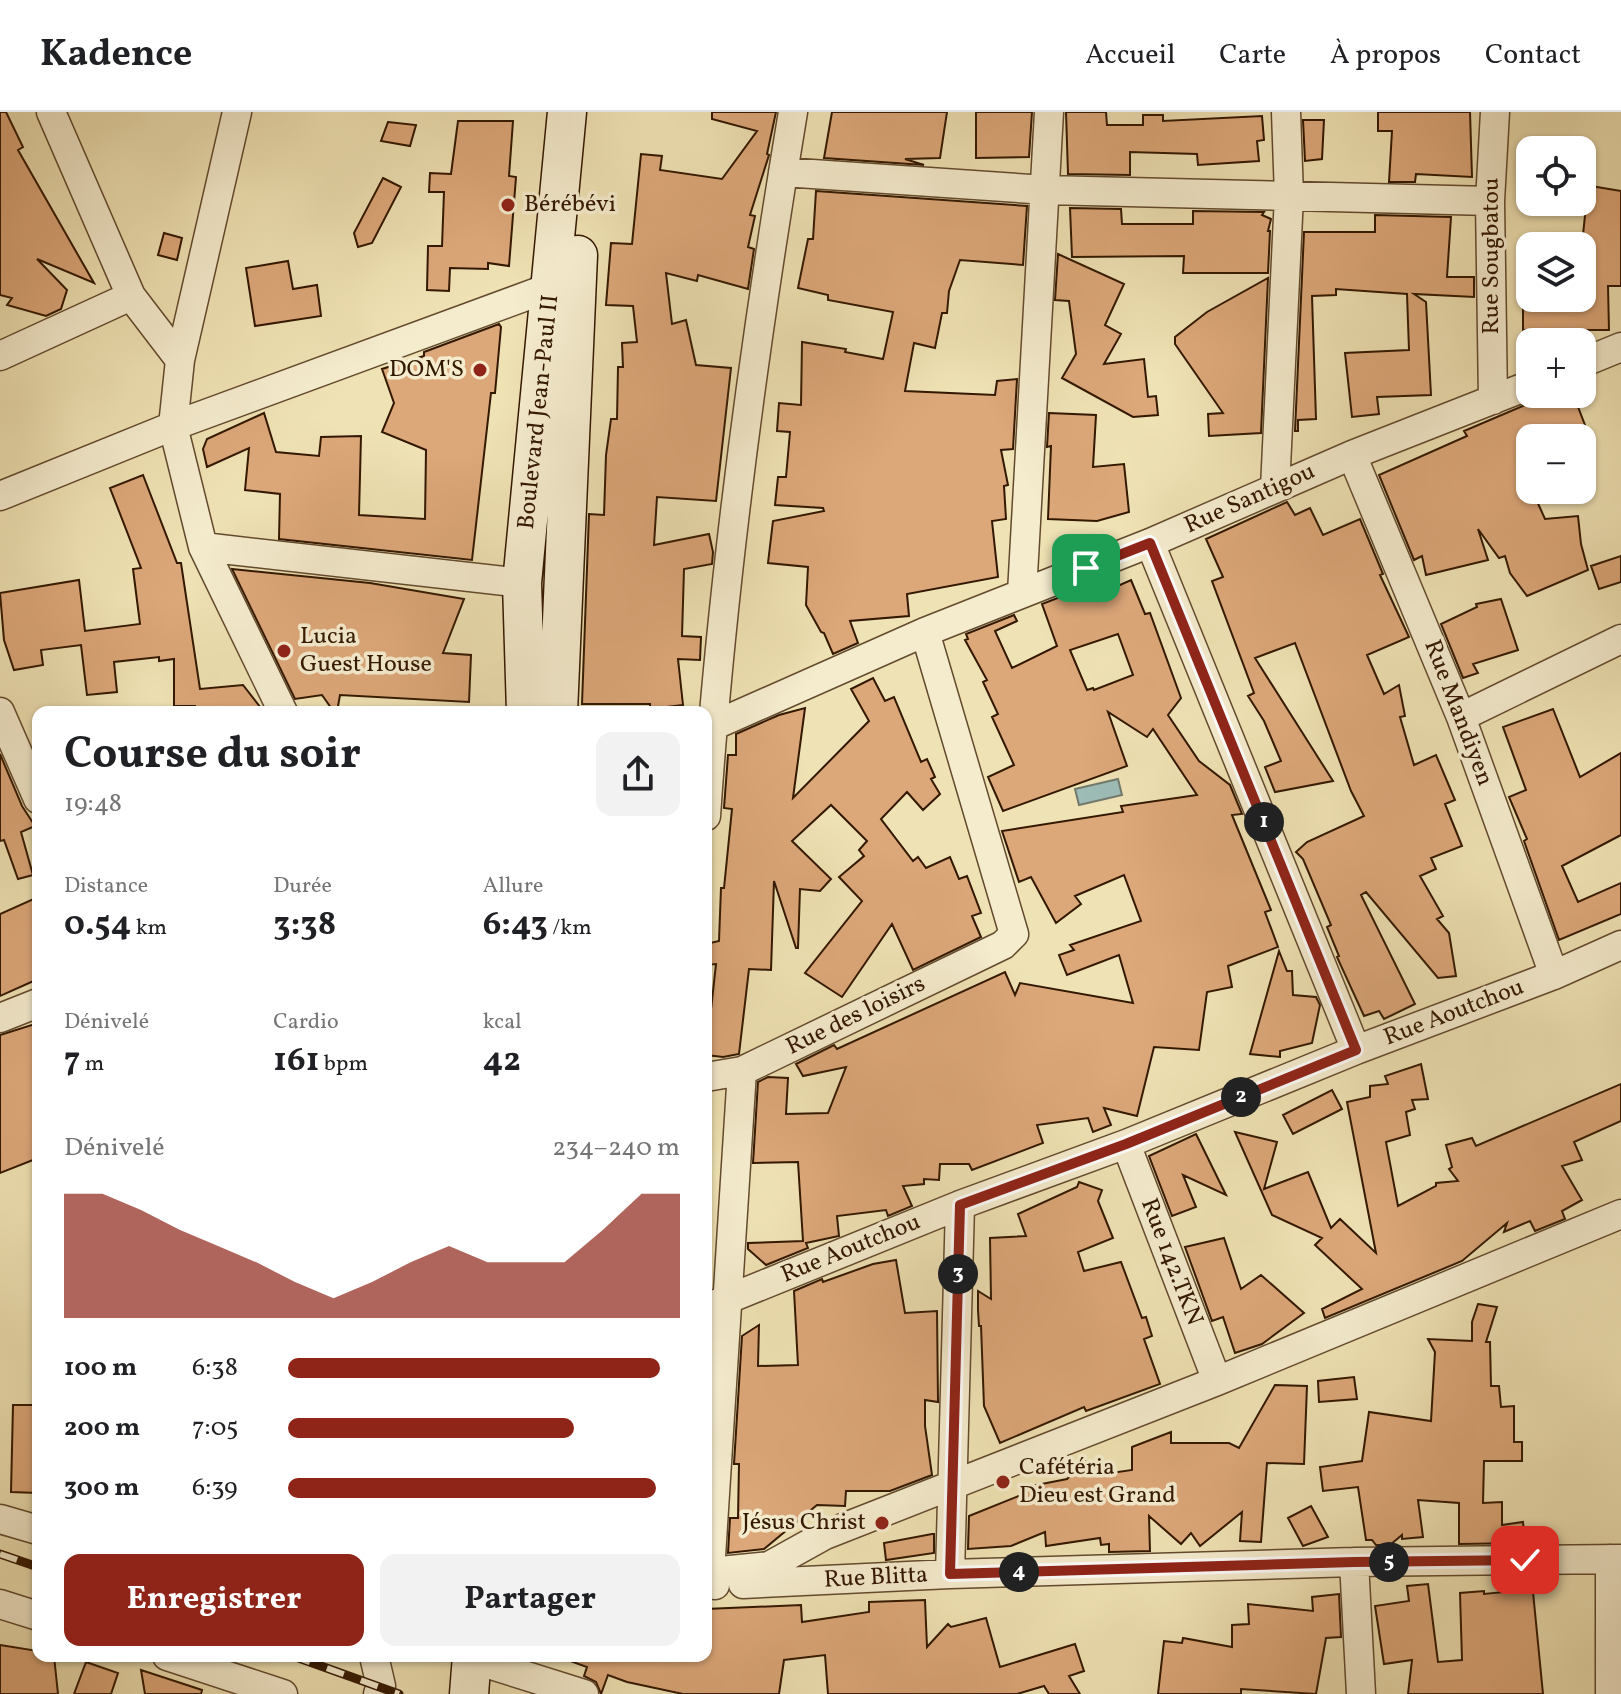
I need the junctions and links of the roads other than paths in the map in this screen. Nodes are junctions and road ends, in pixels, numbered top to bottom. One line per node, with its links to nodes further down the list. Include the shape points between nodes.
1 (51, 112): 14 (street)
2 (237, 112): 18 (street)
3 (567, 112): 13 (main road, Boulevard Jean-Paul II)
4 (585, 112): 33 (main road, Boulevard Jean-Paul II)
5 (793, 112): 9 (street)
6 (1049, 112): 10 (street)
7 (1286, 112): 11 (street)
8 (1495, 112): 12 (street, Rue Sougbatou)
9 (783, 172): 10 (street); 34 (street)
10 (1046, 190): 11 (street); 28 (street)
11 (1289, 196): 12 (street); 23 (street)
12 (1490, 201): 20 (street, Rue Sougbatou)
13 (551, 287): 21 (street); 27 (main road, Boulevard Jean-Paul II)
14 (131, 296): 16 (street); 18 (street)
15 (1621, 347): 17 (street)
16 (0, 356)
17 (1596, 357)
18 (180, 360): 21 (street)
19 (1516, 391): 20 (street, Rue Santigou)
20 (1493, 400): 22 (street, Rue Santigou)
21 (173, 426): 24 (street); 26 (street)
22 (1352, 455): 23 (street, Rue Santigou); 36 (street, Rue Mandiyen)
23 (1275, 488): 25 (street, Rue Santigou)
24 (0, 496)
25 (1150, 543): 28 (street, Rue Santigou); 43 (street)
26 (203, 547): 27 (street); 31 (street)
27 (522, 583): 32 (main road, Boulevard Jean-Paul II)
28 (1022, 593): 29 (street, Rue Santigou)
29 (925, 632): 37 (street, Rue Santigou); 44 (street, Rue des loisirs, via 1014,934 1003,945)
30 (1621, 639): 36 (street)
31 (280, 706)
32 (526, 706)
33 (558, 706)
34 (712, 706)
35 (0, 712): 38 (street)
36 (1461, 717): 40 (street, Rue Mandiyen)
37 (712, 727)
38 (32, 785)
39 (1621, 945): 40 (street, Rue Aoutchou)
40 (1554, 975): 43 (street, Rue Aoutchou)
41 (32, 1005): 42 (street)
42 (0, 1018)
43 (1356, 1050): 46 (street, Rue Aoutchou)
44 (742, 1071): 45 (street, Rue des loisirs); 49 (street)
45 (712, 1076)
46 (1126, 1144): 47 (street, Rue Aoutchou); 50 (street, Rue 142.TKN)
47 (960, 1205): 49 (street, Rue Aoutchou); 51 (street)
48 (1621, 1214): 50 (street)
49 (718, 1304): 54 (street)
50 (1217, 1381): 51 (street)
51 (953, 1483): 57 (street); 58 (street, via 825,1535 769,1566)
52 (0, 1519): 53 (street)
53 (32, 1528)
54 (712, 1541)
55 (1616, 1559): 56 (street, Rue Blitta); 70 (street)
56 (1354, 1562): 57 (street, Rue Blitta); 69 (street)
57 (950, 1574): 59 (street, Rue Blitta)
58 (712, 1581)
59 (712, 1581)
60 (0, 1604): 61 (street)
61 (32, 1614)
62 (185, 1662): 65 (street)
63 (375, 1662): 66 (street)
64 (465, 1666): 67 (main road); 68 (street)
65 (283, 1694)
66 (378, 1694)
67 (446, 1694)
68 (584, 1694)
69 (1361, 1694)
70 (1610, 1694)

